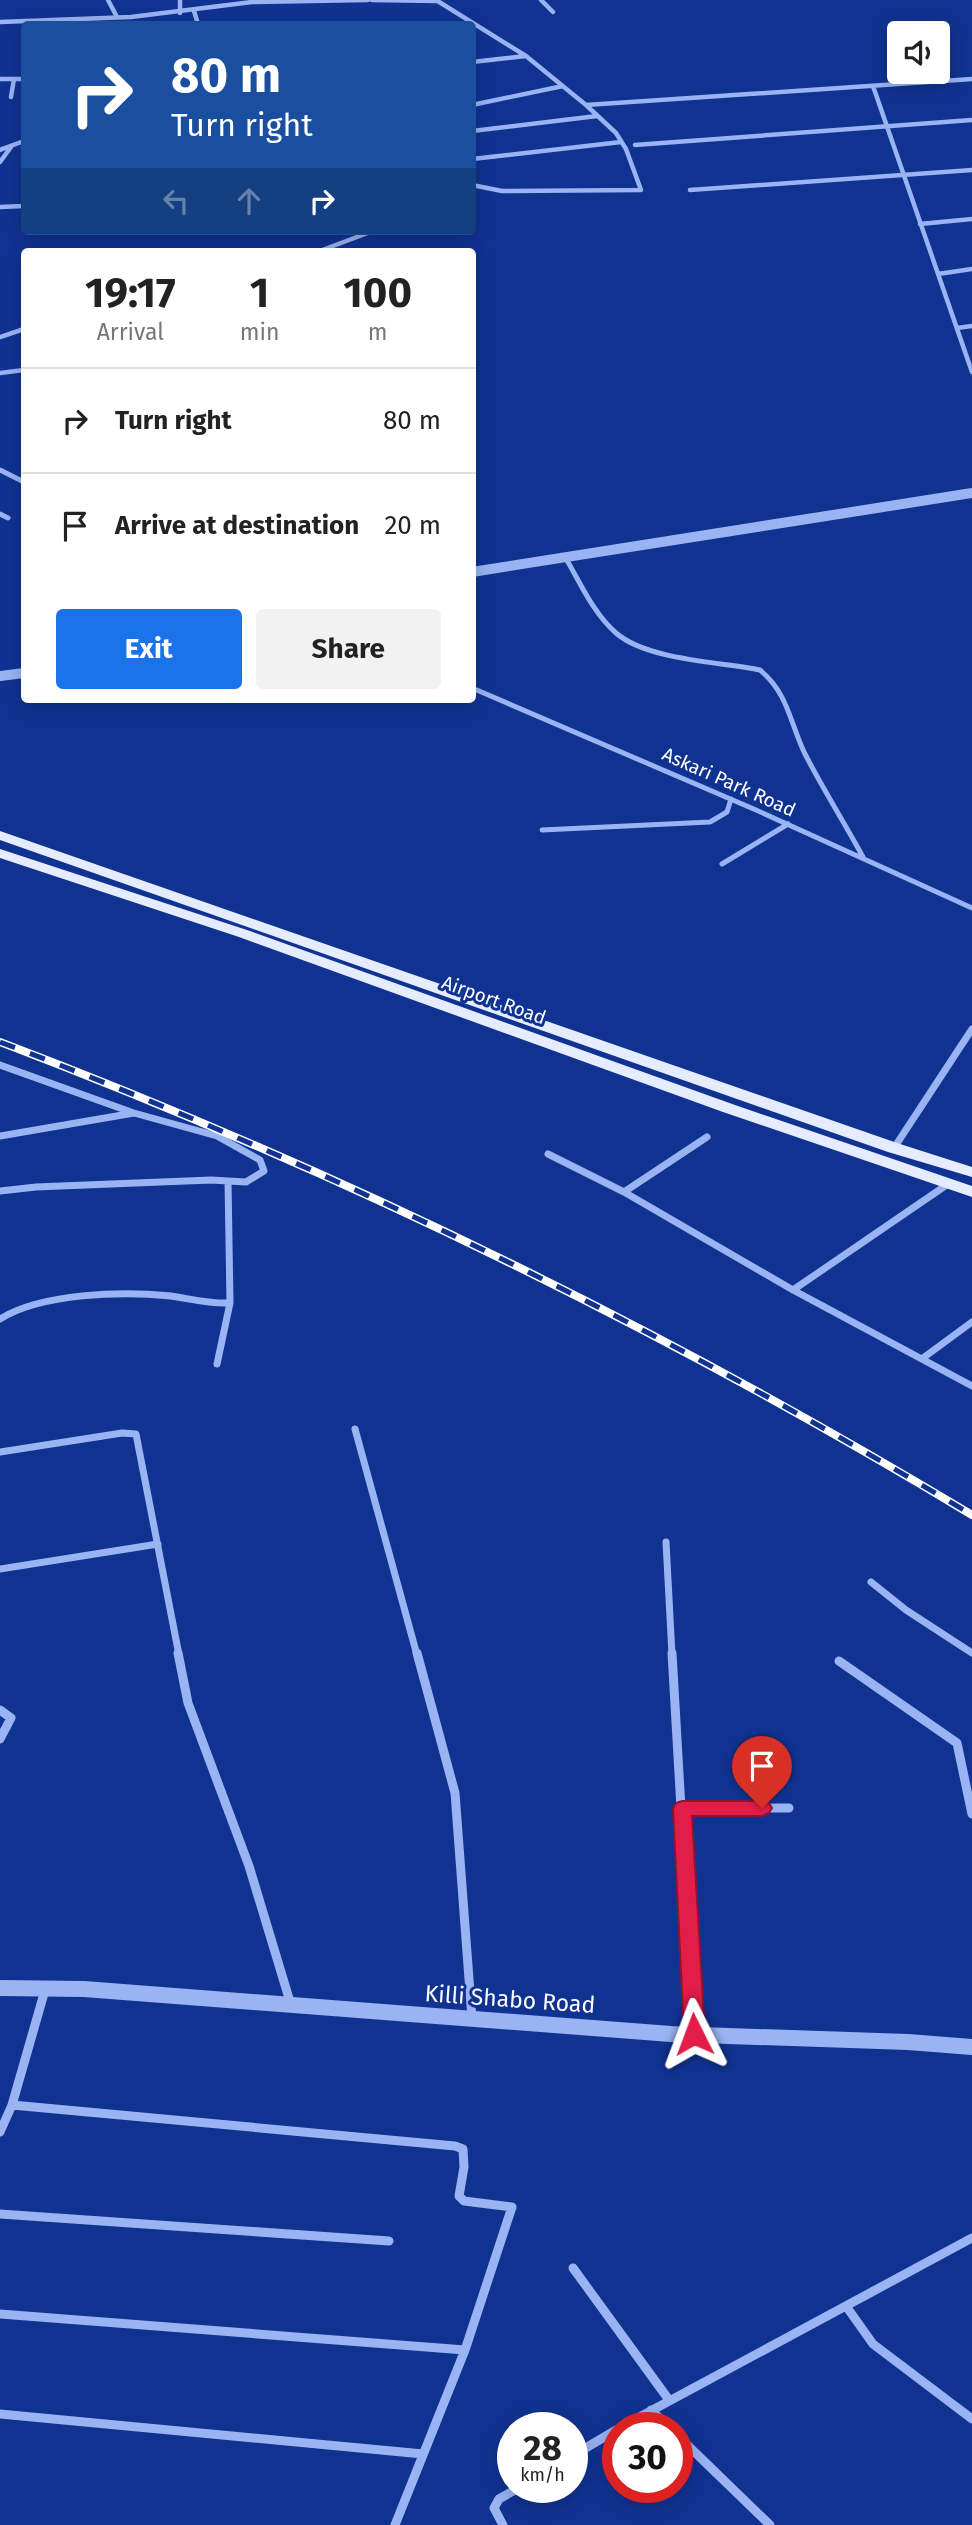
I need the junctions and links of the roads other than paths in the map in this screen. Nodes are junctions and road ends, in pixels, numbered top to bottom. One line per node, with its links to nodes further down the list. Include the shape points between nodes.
1 (108, 0): 10 (street)
2 (180, 0): 9 (street)
3 (370, 0): 4 (street); 6 (street)
4 (437, 0): 14 (street)
5 (541, 0): 8 (street)
6 (257, 1): 7 (street)
7 (194, 11): 9 (street); 13 (street)
8 (553, 12)
9 (180, 13): 10 (street)
10 (115, 17): 11 (street); 12 (street)
11 (75, 21)
12 (110, 21)
13 (197, 21)
14 (470, 21)
15 (0, 22): 16 (street)
16 (21, 22)
17 (476, 25): 18 (street)
18 (526, 56): 19 (street); 24 (street)
19 (476, 62)
20 (0, 79): 21 (street)
21 (14, 79): 22 (street); 26 (street)
22 (21, 79)
23 (972, 79): 25 (street)
24 (563, 86): 27 (street); 28 (street)
25 (873, 86): 28 (street); 31 (street)
26 (11, 97)
27 (476, 104)
28 (586, 105): 29 (street)
29 (597, 116): 32 (street); 34 (street)
30 (972, 120): 31 (street)
31 (886, 126): 35 (street); 41 (street)
32 (476, 131)
33 (21, 142): 36 (street)
34 (621, 142): 38 (street); 43 (street, via 641,190)
35 (635, 145)
36 (12, 146): 37 (street); 39 (street)
37 (0, 150)
38 (476, 159)
39 (0, 162)
40 (972, 170): 41 (street)
41 (902, 176): 45 (street); 49 (street)
42 (476, 187): 43 (street)
43 (481, 188): 44 (street)
44 (476, 190)
45 (690, 190)
46 (0, 206): 47 (street)
47 (21, 206)
48 (972, 219): 49 (street)
49 (920, 224): 53 (street)
50 (362, 235): 51 (street)
51 (328, 248)
52 (972, 269): 53 (street)
53 (938, 274): 55 (street)
54 (972, 326): 55 (street)
55 (957, 328): 59 (street)
56 (21, 331): 57 (street)
57 (0, 337)
58 (21, 370): 60 (street)
59 (972, 372)
60 (0, 373)
61 (0, 470): 62 (street)
62 (21, 480)
63 (972, 493): 66 (street)
64 (0, 514): 65 (street)
65 (8, 518)
66 (565, 557): 67 (street); 76 (street, via 603,619 619,636 640,647 760,670 771,678 786,696 803,750)
67 (476, 571)
68 (21, 673): 69 (street)
69 (0, 676)
70 (476, 690): 71 (street, Askari Park Road)
71 (731, 799): 72 (street, Askari Park Road); 73 (street, via 727,812 710,822)
72 (788, 824): 76 (street, Askari Park Road); 77 (street)
73 (542, 830)
74 (0, 835): 84 (main road, Airport Road)
75 (0, 853): 88 (main road, Airport Road)
76 (864, 859): 78 (street, Askari Park Road)
77 (722, 864)
78 (972, 908)
79 (972, 1029): 84 (street)
80 (0, 1065): 81 (street)
81 (134, 1112): 82 (street); 87 (street, via 217,1136 260,1160 264,1171 246,1182)
82 (0, 1136)
83 (707, 1137): 90 (street)
84 (894, 1148): 86 (main road, Airport Road)
85 (548, 1154): 90 (street)
86 (972, 1172)
87 (228, 1181): 89 (street); 93 (street)
88 (948, 1184): 91 (main road, Airport Road); 92 (street)
89 (0, 1191)
90 (625, 1192): 92 (street)
91 (972, 1192)
92 (793, 1290): 96 (street)
93 (230, 1303): 94 (street, via 116,1295 23,1305); 97 (street)
94 (0, 1319)
95 (972, 1322): 96 (street)
96 (923, 1358): 98 (street)
97 (217, 1364)
98 (972, 1386)
99 (355, 1429): 115 (street, via 455,1793)
100 (0, 1452): 102 (street, via 136,1434)
101 (666, 1542): 109 (street)
102 (158, 1544): 103 (street); 114 (street, via 188,1703 249,1866)
103 (0, 1569)
104 (871, 1582): 105 (street)
105 (972, 1653)
106 (839, 1661): 111 (street, via 957,1743)
107 (0, 1710): 108 (street, via 11,1718)
108 (0, 1739)
109 (682, 1808): 110 (street); 116 (street)
110 (789, 1808)
111 (972, 1814)
112 (0, 1988): 113 (street)
113 (46, 1989): 114 (street, Killi Shabo Road); 118 (street)
114 (291, 2006): 115 (street, Killi Shabo Road)
115 (472, 2020): 116 (street, Killi Shabo Road)
116 (694, 2034): 117 (street, Killi Shabo Road)
117 (972, 2047)
118 (12, 2105): 119 (street); 126 (street, via 463,2149 459,2196 464,2201 512,2207)
119 (0, 2132)
120 (0, 2214): 122 (street)
121 (972, 2238): 124 (street)
122 (389, 2241)
123 (573, 2268): 127 (street)
124 (846, 2306): 127 (street); 131 (street, via 873,2344)
125 (0, 2314): 126 (street)
126 (465, 2350): 133 (street)
127 (669, 2400): 128 (street)
128 (651, 2410): 129 (street)
129 (647, 2412)
130 (0, 2414): 133 (street)
131 (972, 2419)
132 (693, 2451): 137 (street)
133 (423, 2454): 135 (street)
134 (497, 2503): 136 (street, via 494,2508)
135 (395, 2525)
136 (503, 2525)
137 (769, 2525)

